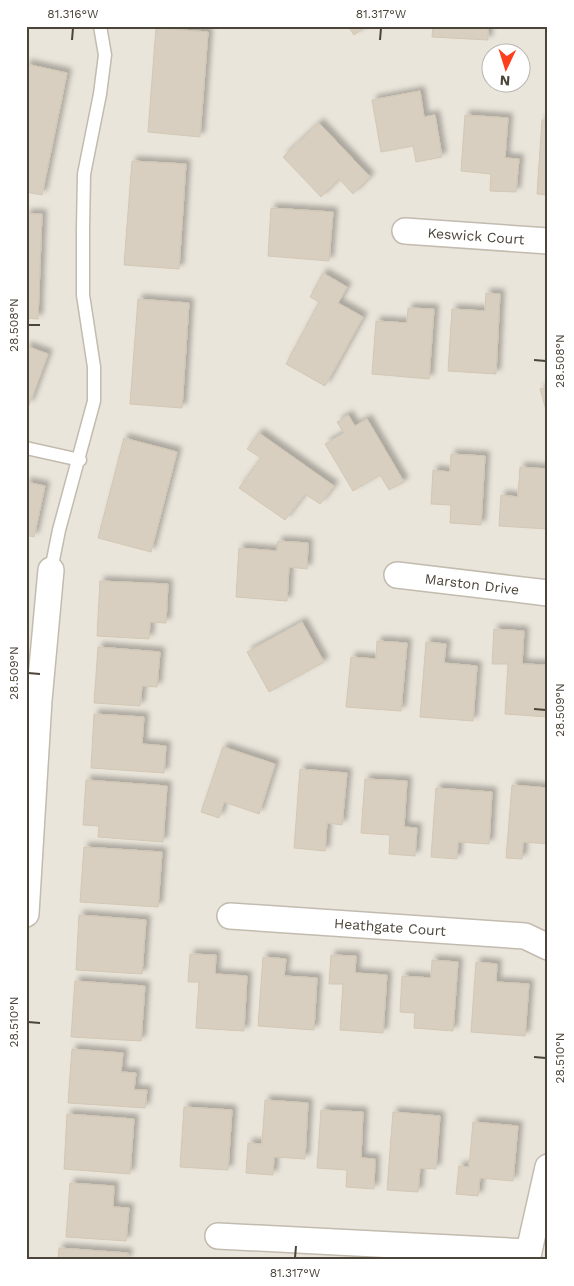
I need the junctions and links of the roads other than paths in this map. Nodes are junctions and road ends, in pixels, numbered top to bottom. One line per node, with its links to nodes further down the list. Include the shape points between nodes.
1 (100, 26): 5 (lane, via 106,54 84,174 83,229 83,295 94,367 94,401)
2 (405, 231): 3 (street, Keswick Court)
3 (548, 241)
4 (26, 448): 5 (lane)
5 (80, 460): 6 (lane)
6 (51, 570): 9 (street)
7 (397, 575): 8 (street, Marston Drive)
8 (548, 593)
9 (33, 699): 10 (street)
10 (26, 914)
11 (230, 916): 12 (street, Heathgate Court, via 525,936)
12 (548, 947)
13 (548, 1167): 15 (street)
14 (218, 1236): 15 (street)
15 (528, 1256)

